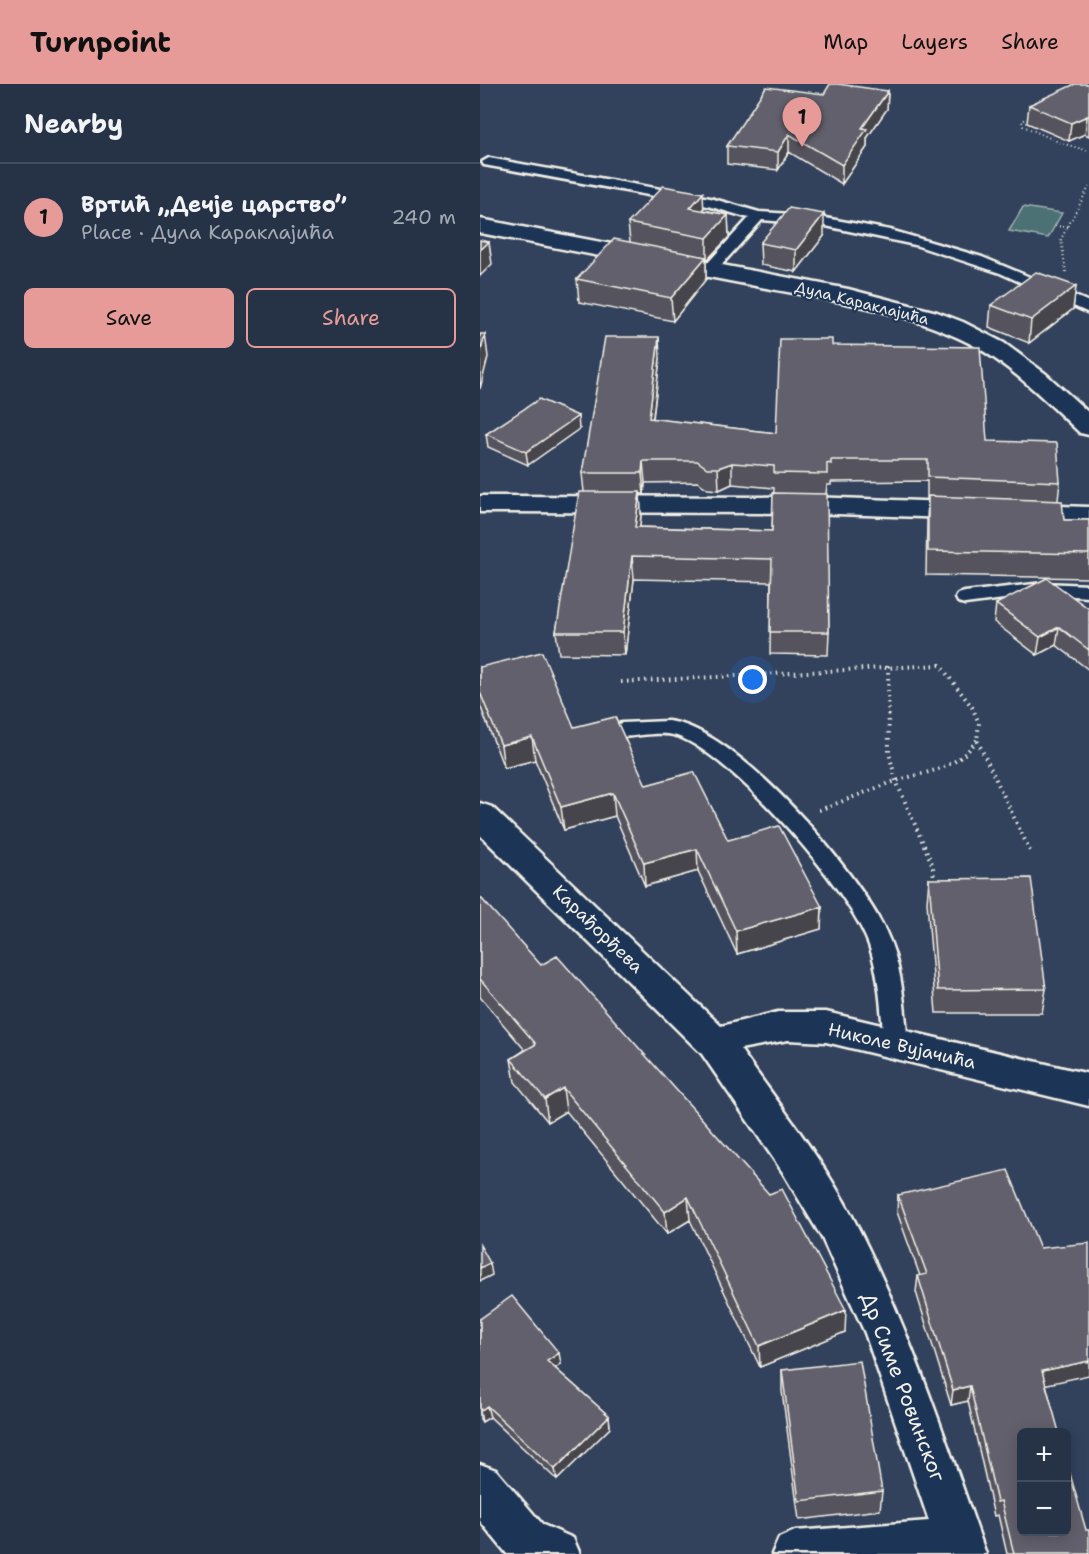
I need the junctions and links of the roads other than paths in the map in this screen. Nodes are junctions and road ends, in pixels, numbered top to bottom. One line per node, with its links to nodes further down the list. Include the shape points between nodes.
1 (489, 162): 2 (lane, via 710,202)
2 (758, 216): 4 (lane); 5 (lane, via 794,216 927,242 999,266)
3 (480, 226): 4 (street, Дула Караклајића)
4 (709, 270): 6 (street, Дула Караклајића, via 868,301 966,333 1004,354)
5 (1089, 308)
6 (1089, 428)
7 (480, 504): 8 (street, via 810,505)
8 (1089, 514)
9 (1089, 591): 10 (lane, via 1038,588)
10 (965, 598)
11 (622, 730): 14 (lane, via 679,729 702,739 727,757 846,883 875,932 887,964)
12 (480, 815): 13 (street, Карађорђева)
13 (715, 1043): 14 (street, Николе Вујачића, via 769,1027 801,1025); 17 (street, Др Симе Ровинског, via 796,1159 837,1227 886,1333)
14 (896, 1044): 15 (street, Николе Вујачића)
15 (1089, 1090)
16 (480, 1486): 18 (street, via 527,1542)
17 (962, 1548): 19 (street)
18 (557, 1554)
19 (795, 1554)

